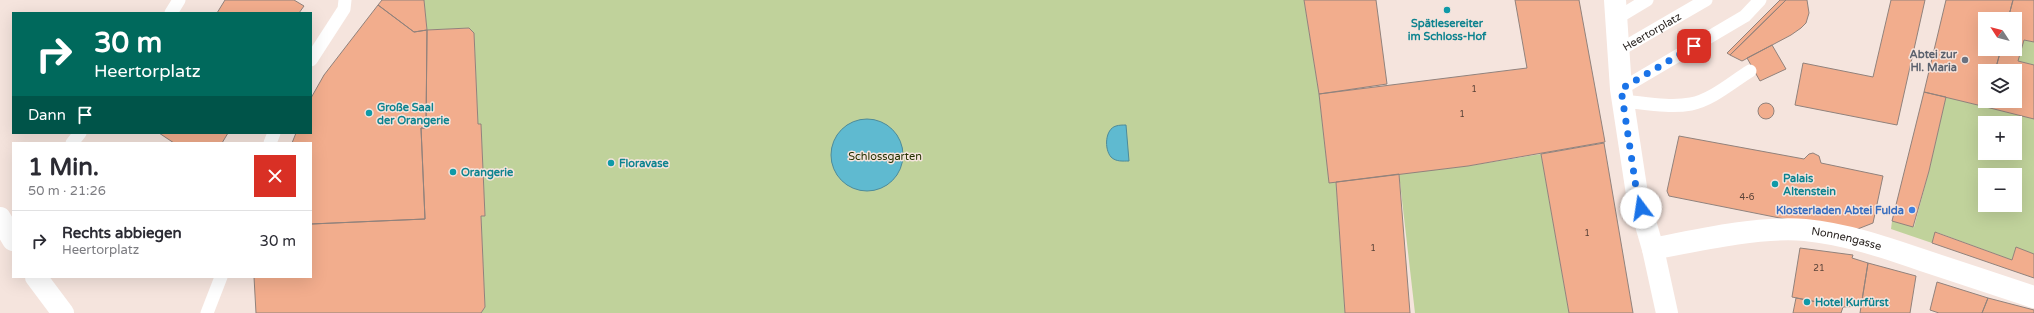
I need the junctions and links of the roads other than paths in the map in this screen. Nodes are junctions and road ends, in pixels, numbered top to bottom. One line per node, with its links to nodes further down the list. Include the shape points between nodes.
1 (179, 0): 7 (lane)
2 (1647, 0): 6 (lane)
3 (1706, 0): 8 (lane, Heertorplatz)
4 (1760, 0): 11 (lane, via 1745,16)
5 (347, 3): 9 (lane)
6 (1616, 9): 8 (street)
7 (172, 12)
8 (1618, 51): 11 (street)
9 (312, 58)
10 (1750, 71): 11 (lane, via 1706,98 1691,104 1669,105)
11 (1622, 95): 14 (street, via 1637,194)
12 (79, 134): 13 (lane)
13 (73, 142)
14 (1653, 249): 17 (street, Nonnengasse, via 1775,230 1804,230 1839,235 1877,245); 20 (street)
15 (37, 278): 18 (street)
16 (220, 278): 19 (lane)
17 (2034, 297)
18 (63, 313)
19 (207, 313)
20 (1667, 313)

